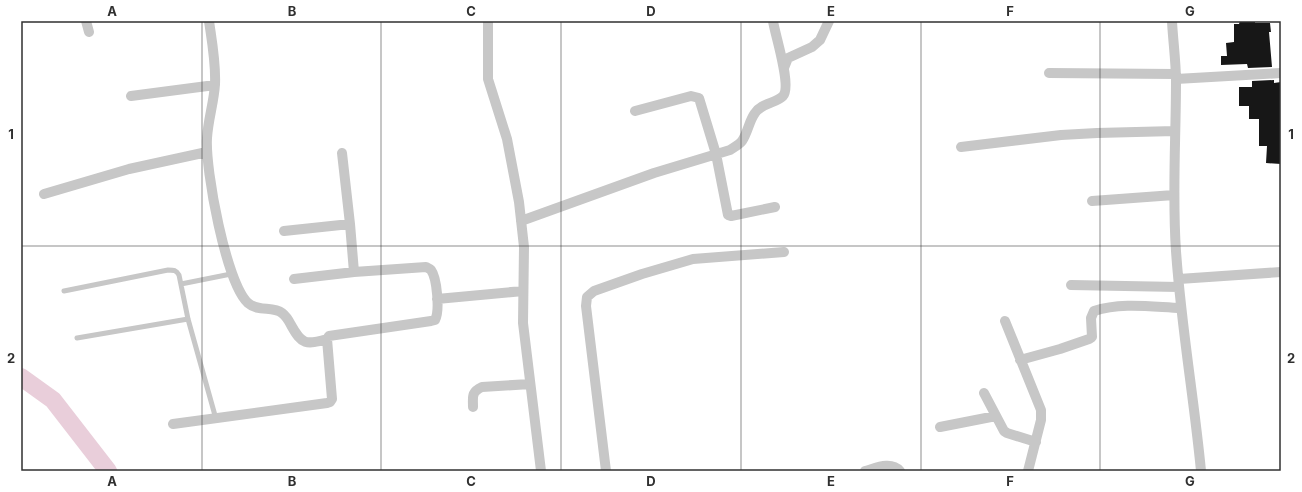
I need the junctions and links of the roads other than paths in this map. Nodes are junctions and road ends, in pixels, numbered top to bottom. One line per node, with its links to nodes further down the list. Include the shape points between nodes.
1 (86, 21): 7 (street)
2 (209, 21): 12 (street)
3 (488, 21): 24 (street, via 488,79 506,139)
4 (773, 21): 8 (street)
5 (828, 21): 8 (street, via 820,40 812,47 788,58)
6 (1172, 21): 11 (street)
7 (89, 32)
8 (784, 68): 19 (street, via 783,97 756,110 742,141 730,150)
9 (1049, 73): 11 (street)
10 (1281, 73): 11 (street)
11 (1175, 76): 15 (street)
12 (215, 85): 13 (street); 17 (street)
13 (131, 96)
14 (635, 111): 19 (street, via 691,96 699,98)
15 (1175, 131): 16 (street, via 1061,135); 21 (street)
16 (960, 147)
17 (207, 152): 20 (street, via 129,169); 30 (street, via 218,223)
18 (342, 153): 25 (street)
19 (716, 154): 23 (street, via 728,215); 24 (street, via 654,173)
20 (44, 194)
21 (1174, 195): 22 (street); 32 (street)
22 (1092, 201)
23 (775, 207)
24 (521, 221): 36 (street, via 524,247)
25 (350, 224): 26 (street); 28 (street)
26 (284, 232)
27 (784, 252): 53 (street, via 693,259 594,291 587,297)
28 (354, 272): 31 (street); 37 (street, via 426,267 433,276)
29 (1281, 272): 32 (street)
30 (231, 274): 33 (lane); 42 (street, via 247,302 254,308 281,312 302,341 312,343)
31 (294, 279)
32 (1179, 283): 34 (street); 38 (street)
33 (181, 284): 35 (lane, via 176,272 168,270); 39 (lane)
34 (1071, 285)
35 (64, 291)
36 (523, 291): 37 (street); 44 (street, via 523,323)
37 (437, 299): 42 (street, via 438,312 435,320 329,336)
38 (1181, 308): 43 (street, via 1100,308 1094,310 1091,318 1092,336 1089,339); 57 (street)
39 (188, 319): 41 (lane); 48 (lane)
40 (1005, 321): 43 (street)
41 (77, 338)
42 (327, 339): 48 (street, via 332,399 330,402)
43 (1020, 360): 51 (street, via 1041,410)
44 (530, 384): 46 (street, via 482,387 473,395); 52 (street)
45 (984, 393): 47 (street)
46 (473, 407)
47 (996, 416): 50 (street); 51 (street, via 1007,433)
48 (216, 419): 49 (street)
49 (173, 424)
50 (940, 427)
51 (1036, 442): 56 (street)
52 (541, 471)
53 (606, 471)
54 (865, 471): 55 (street, via 887,466 893,466)
55 (900, 471)
56 (1028, 471)
57 (1201, 471)

